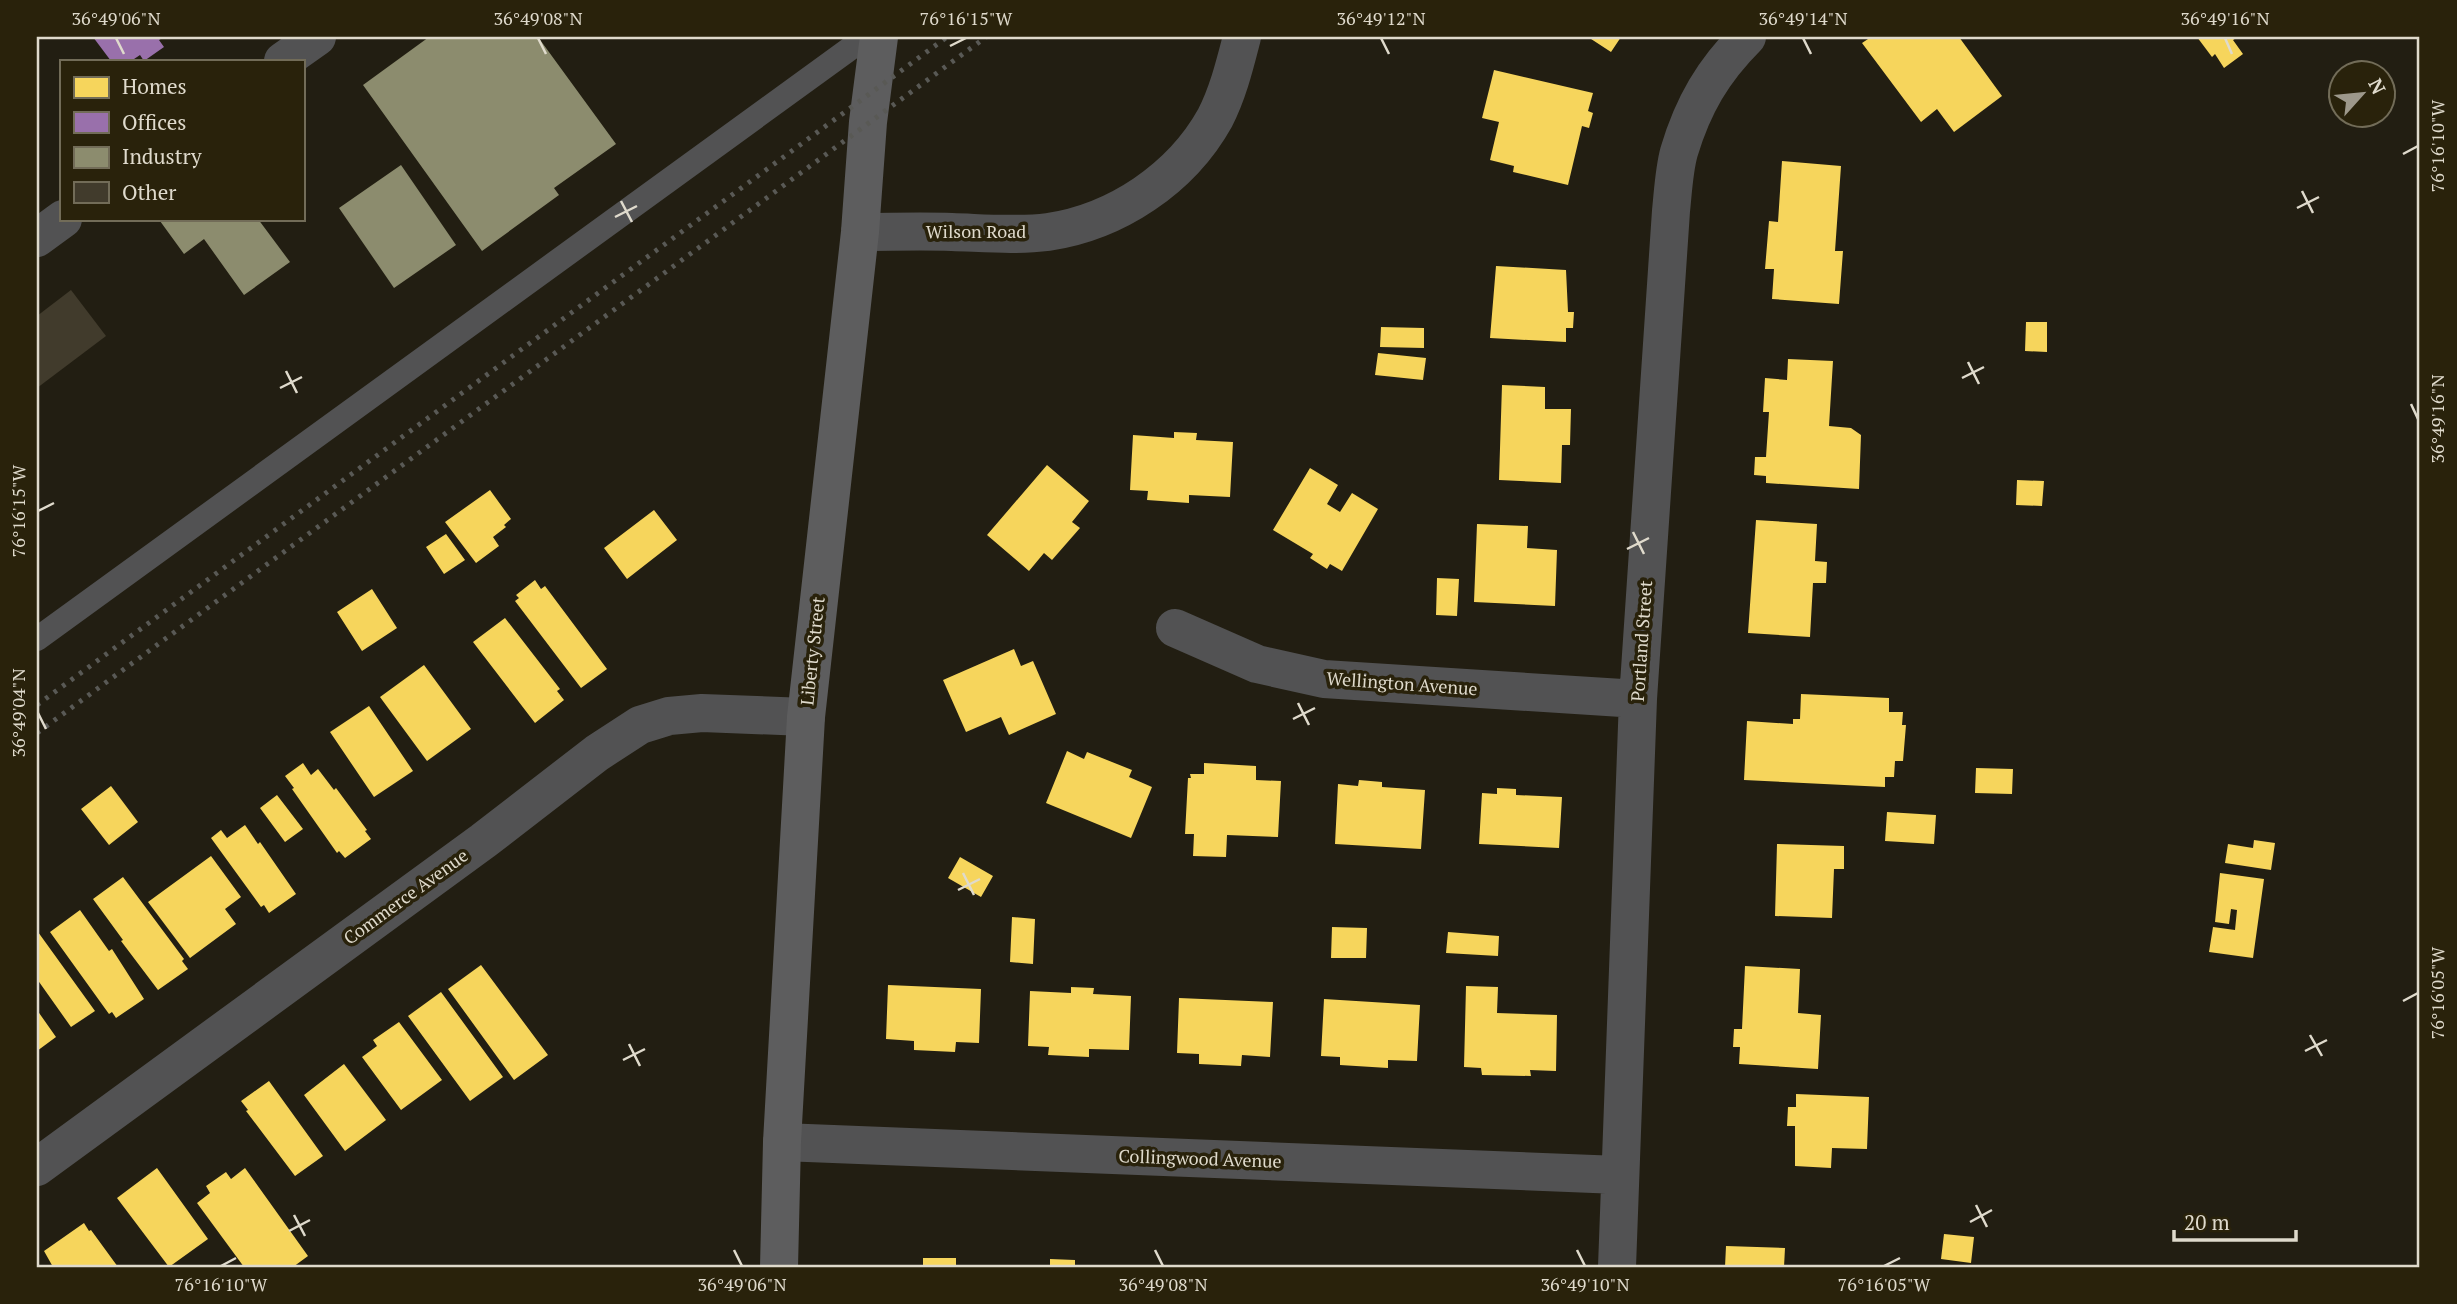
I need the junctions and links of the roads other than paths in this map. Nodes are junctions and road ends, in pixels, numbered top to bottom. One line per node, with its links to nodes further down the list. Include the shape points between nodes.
1 (866, 37): 9 (lane)
2 (879, 37): 6 (main road, Liberty Street)
3 (1242, 37): 6 (street, Wilson Road, via 1214,119 1164,180 1133,203 1088,223 1048,232)
4 (1747, 37): 10 (street, Portland Street, via 1697,101 1678,154)
5 (62, 220): 7 (street)
6 (860, 232): 11 (main road, Liberty Street)
7 (37, 237)
8 (1175, 628): 10 (street, Wellington Avenue, via 1257,664 1324,679)
9 (37, 639)
10 (1638, 699): 14 (street, Portland Street)
11 (806, 717): 12 (main road, Liberty Street); 13 (street, Commerce Avenue, via 702,713 640,725)
12 (782, 1142): 14 (street, Collingwood Avenue); 15 (main road, Liberty Street)
13 (37, 1167)
14 (1619, 1175): 16 (street, Portland Street)
15 (779, 1267)
16 (1617, 1267)

